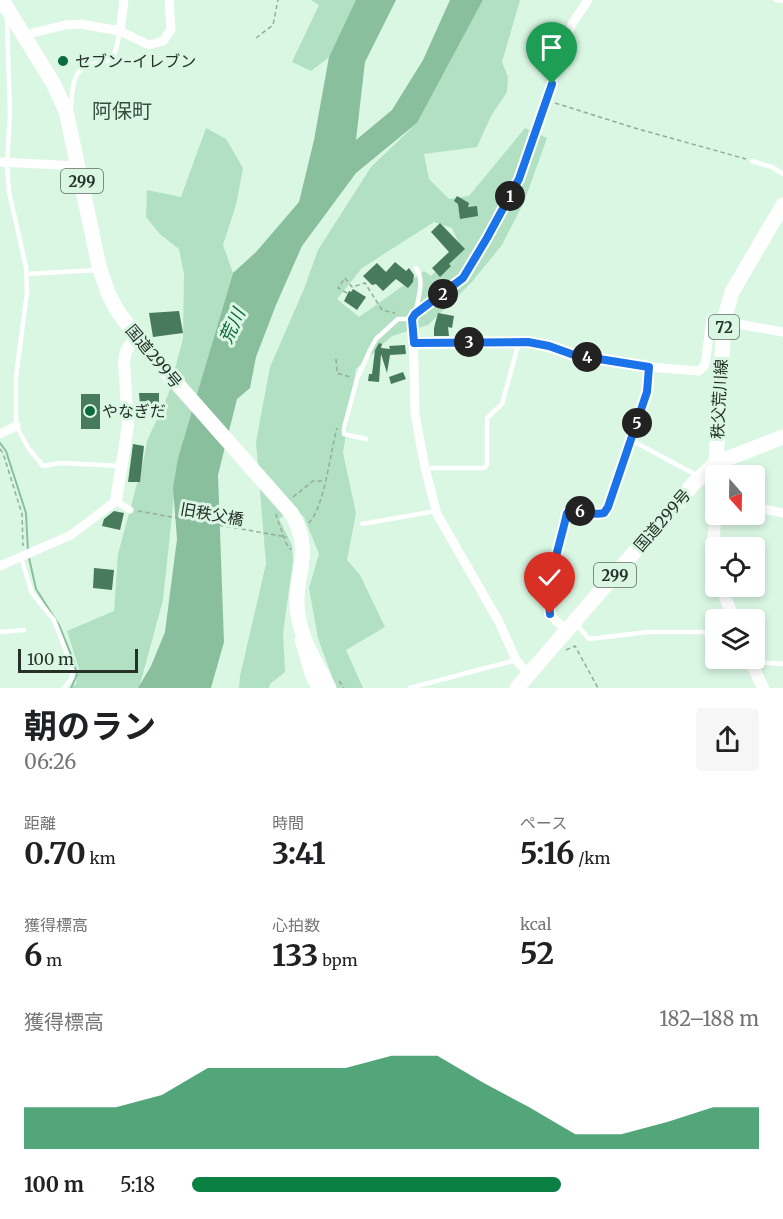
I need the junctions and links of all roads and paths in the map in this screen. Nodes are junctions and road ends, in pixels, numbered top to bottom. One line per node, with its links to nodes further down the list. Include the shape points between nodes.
1 (124, 0): 8 (street)
2 (169, 0): 8 (street, via 171,30 163,41 149,45)
3 (278, 0): 10 (path, via 273,25)
4 (588, 0): 11 (street, via 572,24)
5 (776, 0): 6 (lane)
6 (783, 1)
7 (4, 5): 9 (main road, 国道299号 / 299); 14 (lane, via 10,114)
8 (120, 31): 9 (street, via 81,24); 12 (lane, via 114,56 88,65 77,74 71,108)
9 (25, 35): 12 (main road, 国道299号 / 299)
10 (256, 38)
11 (547, 101): 13 (path); 25 (street, via 519,179 463,278)
12 (66, 111): 15 (main road, 国道299号 / 299)
13 (752, 161): 16 (lane)
14 (4, 163): 15 (street); 20 (lane)
15 (79, 166): 19 (main road, 国道299号 / 299)
16 (783, 174)
17 (783, 205): 26 (main road, 秩父荒川線 / 72, via 732,292)
18 (416, 268): 25 (lane, via 421,284)
19 (100, 270): 20 (lane); 28 (main road, 国道299号 / 299, via 117,310)
20 (26, 274): 34 (lane, via 16,377)
21 (368, 281): 22 (path)
22 (365, 284): 23 (path); 24 (path, via 382,310)
23 (352, 287): 23 (path, via 345,278 338,288 346,293)
24 (394, 313)
25 (414, 316): 30 (street); 33 (lane, via 398,319 376,339)
26 (724, 320): 27 (street); 32 (street, via 711,319 705,365 699,371); 41 (main road, 秩父荒川線 / 72)
27 (783, 332)
28 (136, 338): 43 (street, via 126,351 124,362 128,424); 54 (main road, 国道299号 / 299, via 291,514)
29 (519, 342): 30 (street); 32 (street); 44 (lane, via 502,404 487,418 488,465)
30 (414, 343): 44 (street, via 415,414)
31 (336, 359): 33 (path, via 337,373)
32 (649, 367): 39 (lane, via 647,392)
33 (357, 379): 38 (lane, via 344,434)
34 (16, 426): 36 (street); 43 (lane, via 43,466)
35 (337, 427): 54 (path, via 314,516)
36 (0, 434)
37 (783, 437): 42 (main road, 国道299号 / 299)
38 (366, 439)
39 (631, 440): 46 (lane); 52 (lane, via 604,513 570,512)
40 (0, 449): 55 (path, via 20,507)
41 (716, 465)
42 (726, 465)
43 (122, 466): 47 (street)
44 (425, 468): 50 (street)
45 (705, 475): 46 (main road, 国道299号 / 299)
46 (700, 477): 58 (main road, 国道299号 / 299)
47 (116, 501): 49 (street); 55 (street, via 71,535)
48 (765, 509): 51 (street)
49 (130, 510): 54 (path, 旧秩父橋)
50 (436, 511): 53 (lane); 63 (street)
51 (783, 513)
52 (566, 519): 58 (street, via 549,603 553,619)
53 (362, 524)
54 (298, 536): 57 (main road, 国道299号 / 299, via 304,550)
55 (23, 556): 56 (street); 68 (lane, via 32,593 54,620 72,670 72,678)
56 (0, 566)
57 (297, 613): 69 (street, via 297,634); 70 (main road, 国道299号 / 299, via 304,640)
58 (571, 626): 61 (lane, via 589,639 648,632); 67 (main road, 国道299号 / 299)
59 (24, 630): 60 (lane)
60 (0, 632)
61 (705, 634)
62 (566, 650): 73 (path, via 575,646)
63 (516, 660): 67 (street); 71 (lane)
64 (765, 662): 65 (lane)
65 (783, 664)
66 (754, 669): 74 (street)
67 (529, 675): 72 (main road, 国道299号 / 299)
68 (64, 688)
69 (316, 688)
70 (329, 688)
71 (410, 688)
72 (517, 688)
73 (598, 688)
74 (763, 688)

